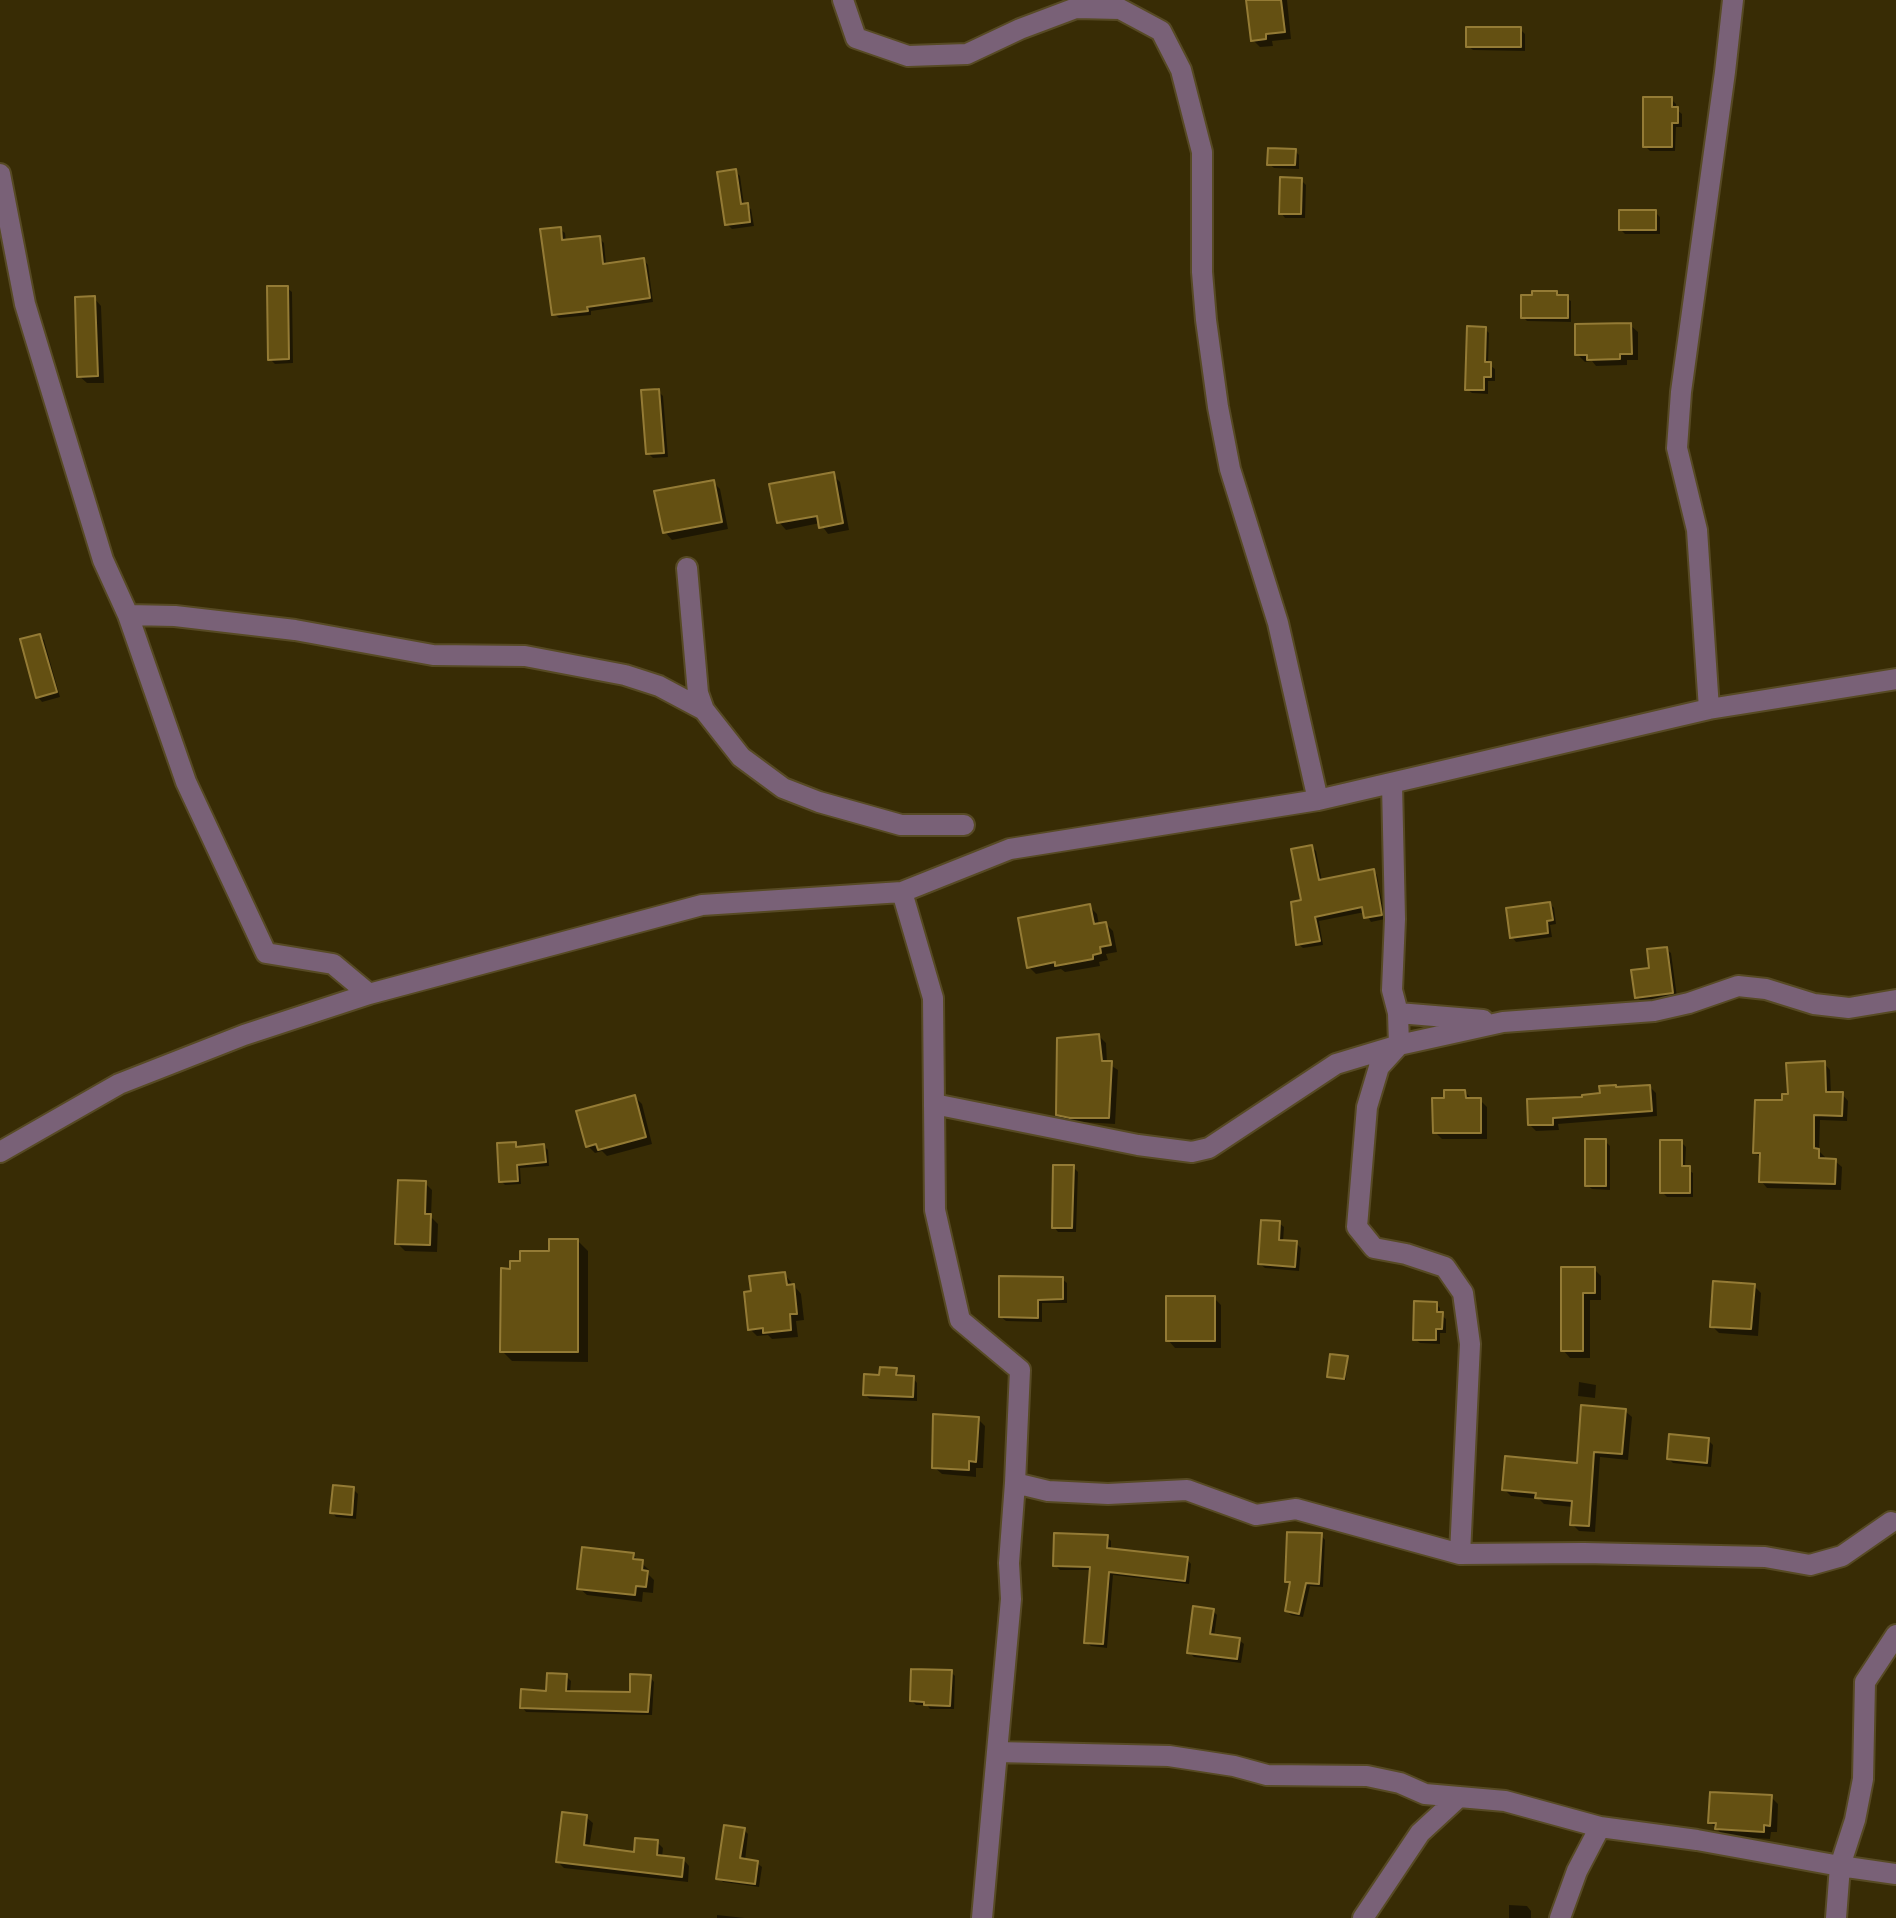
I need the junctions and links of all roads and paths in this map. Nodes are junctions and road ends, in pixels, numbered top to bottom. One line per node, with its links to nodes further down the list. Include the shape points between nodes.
1 (843, 0): 10 (street, via 856,38 908,56 967,54 1076,8 1120,9 1161,31 1181,70 1202,152 1202,272 1227,454 1278,623)
2 (1733, 0): 7 (street, via 1677,448 1697,530)
3 (0, 174): 5 (street, via 25,304 103,560)
4 (687, 568): 8 (street, via 694,663)
5 (128, 615): 8 (street, via 295,630 433,655 525,656 625,675); 13 (street, via 186,782 266,953 333,964)
6 (1896, 679): 7 (street)
7 (1709, 709): 9 (street)
8 (704, 710): 11 (street, via 741,757 783,788 901,825)
9 (1392, 784): 10 (street); 15 (street, via 1392,990)
10 (1318, 800): 12 (street, via 1010,849)
11 (964, 825)
12 (902, 892): 13 (street, via 702,905); 18 (street, via 933,998)
13 (369, 994): 19 (street, via 119,1084)
14 (1896, 1000): 16 (street, via 1849,1008 1738,986 1654,1011)
15 (1398, 1013): 16 (street); 17 (street)
16 (1503, 1022): 17 (street)
17 (1399, 1045): 18 (street, via 1336,1064 1209,1148 1192,1152); 22 (street, via 1379,1067 1367,1107 1357,1227 1374,1248 1445,1267 1463,1293 1470,1344)
18 (934, 1104): 20 (street, via 935,1210 960,1320 1020,1370)
19 (0, 1152)
20 (1015, 1483): 22 (street, via 1048,1491 1187,1490 1256,1515 1296,1509); 24 (street)
21 (1894, 1520): 22 (street, via 1842,1556 1810,1565 1765,1557)
22 (1460, 1554)
23 (1896, 1635): 27 (street, via 1865,1682 1863,1779)
24 (997, 1752): 25 (street, via 1169,1756 1267,1775 1367,1776 1425,1794); 29 (street)
25 (1459, 1797): 26 (street, via 1505,1801); 30 (street, via 1420,1833)
26 (1600, 1827): 27 (street); 31 (street)
27 (1840, 1866): 28 (street); 32 (street)
28 (1896, 1874)
29 (982, 1918)
30 (1363, 1918)
31 (1560, 1918)
32 (1836, 1918)

